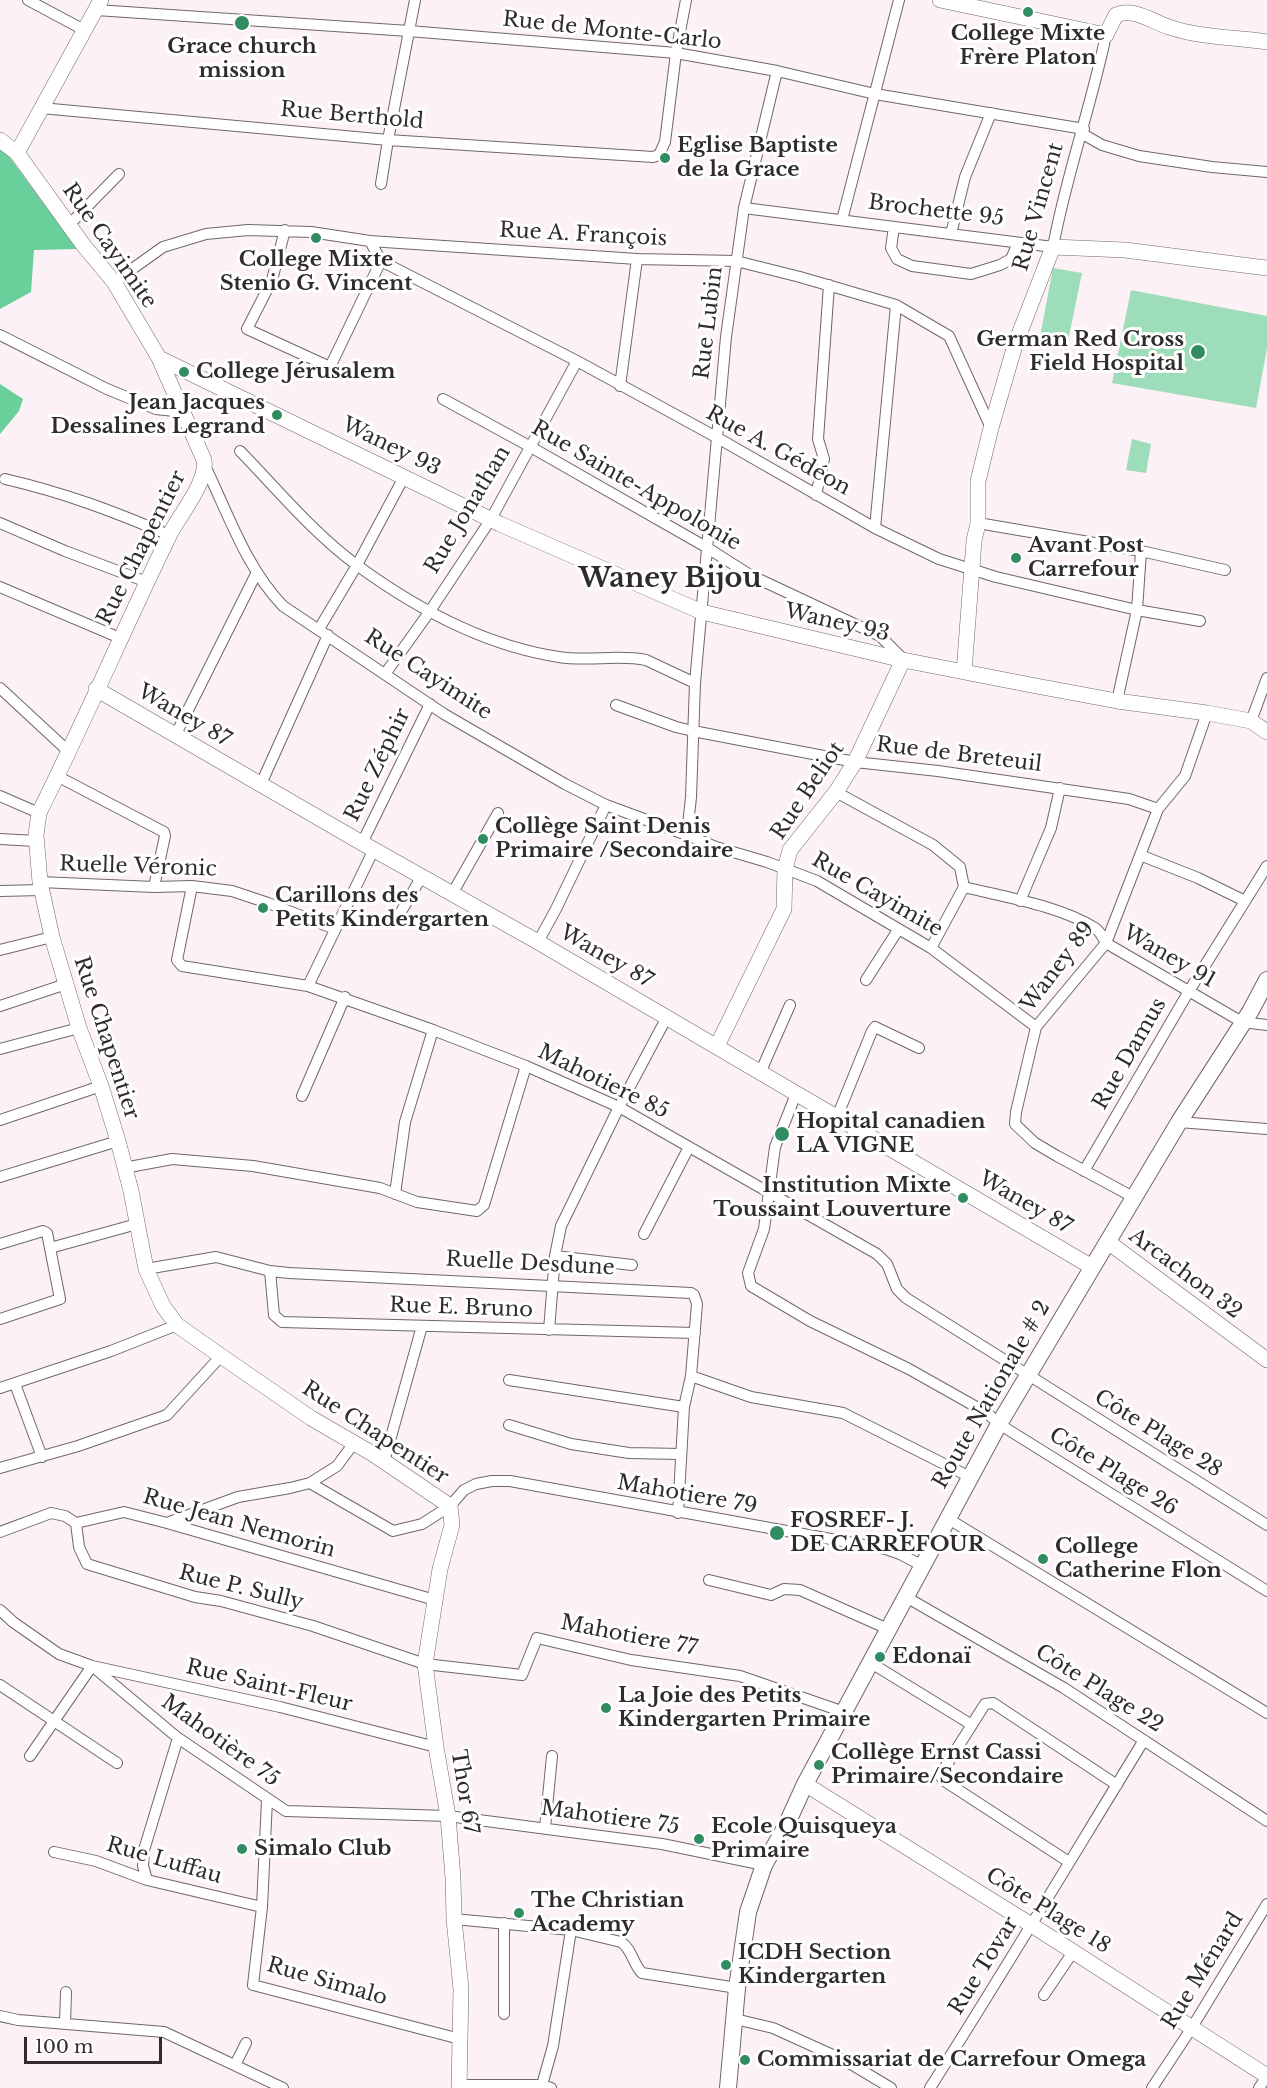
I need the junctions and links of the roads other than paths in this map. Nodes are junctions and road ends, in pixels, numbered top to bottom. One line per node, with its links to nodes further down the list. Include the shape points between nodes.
1 (28, 0): 7 (street)
2 (415, 0): 8 (street)
3 (686, 0): 11 (street)
4 (899, 0): 13 (street)
5 (940, 0): 9 (street)
6 (99, 5): 7 (street); 8 (street, Rue de Monte-Carlo)
7 (84, 30): 14 (street)
8 (409, 31): 11 (street, Rue de Monte-Carlo); 18 (street)
9 (1106, 35): 10 (street, via 1116,15 1127,12 1184,32); 16 (street, Rue Vincent)
10 (1267, 42)
11 (676, 53): 12 (street, Rue de Monte-Carlo); 18 (street, Rue Berthold, via 665,142 659,155)
12 (777, 71): 13 (street, Rue de Monte-Carlo); 23 (street, Rue Lubin)
13 (875, 94): 15 (street, Rue de Monte-Carlo); 24 (street)
14 (41, 108): 18 (street, Rue Berthold); 19 (street)
15 (991, 113): 16 (street, Rue de Monte-Carlo); 28 (street, via 965,177)
16 (1082, 131): 20 (street, Rue de Monte-Carlo, via 1102,145 1139,156); 31 (street, Rue Vincent)
17 (0, 140): 19 (street, Rue Cayimite)
18 (388, 140): 22 (street)
19 (17, 153): 25 (street, Rue Cayimite)
20 (1267, 172)
21 (119, 174): 25 (street)
22 (381, 184)
23 (744, 207): 24 (street, Brochette 95); 34 (street, Rue Lubin)
24 (842, 220): 26 (street, Brochette 95)
25 (69, 225): 36 (street, Rue Cayimite)
26 (894, 227): 28 (street, Brochette 95); 30 (street, via 891,248 897,259 912,266 971,274 1011,259)
27 (285, 230): 29 (street, Rue A. François); 33 (street, via 272,280 247,329 330,367); 36 (street, Rue A. François, via 206,234 163,248)
28 (951, 234): 30 (street, Brochette 95)
29 (370, 241): 32 (street, Rue A. François); 33 (street)
30 (1018, 243): 31 (street, Brochette 95)
31 (1053, 248): 35 (street, Brochette 95, via 1125,250); 45 (street, Rue Vincent, via 1015,345)
32 (637, 259): 34 (street, Rue A. François); 42 (street)
33 (381, 261): 41 (street, Rue A. Gédéon)
34 (736, 261): 37 (street, Rue A. François); 46 (street, Rue Lubin)
35 (1267, 268)
36 (114, 282): 40 (street, Rue Cayimite)
37 (829, 285): 38 (street, Rue A. François); 52 (street, via 818,439 824,459)
38 (896, 305): 45 (street, Rue A. François, via 949,336); 56 (street)
39 (0, 335): 44 (street, via 107,389 156,409)
40 (159, 358): 44 (street, Rue Cayimite); 50 (street, Waney 93)
41 (577, 362): 42 (street, Rue A. Gédéon); 47 (street, Rue Jonathan)
42 (620, 386): 46 (street, Rue A. Gédéon)
43 (442, 399): 47 (street, Rue Sainte-Appolonie)
44 (181, 409): 49 (street, Rue Cayimite)
45 (991, 428): 55 (street, Rue Vincent, via 978,481)
46 (716, 437): 52 (street, Rue A. Gédéon); 58 (street, Rue Lubin)
47 (529, 446): 53 (street, Rue Jonathan); 58 (street, Rue Sainte-Appolonie)
48 (240, 451): 60 (street)
49 (205, 466): 57 (street, Rue Chapentier); 63 (street, Rue Cayimite)
50 (404, 477): 53 (street, Waney 93); 60 (street)
51 (5, 479): 57 (street, via 91,502)
52 (816, 495): 56 (street, Rue A. Gédéon)
53 (490, 519): 67 (street, Rue Jonathan); 68 (street, Waney 93)
54 (0, 523): 64 (street)
55 (978, 523): 59 (street); 62 (street, Rue Vincent)
56 (875, 528): 62 (street, Rue A. Gédéon, via 939,560)
57 (169, 535): 64 (street, Rue Chapentier)
58 (706, 547): 68 (street, Rue Lubin); 72 (street, Rue Sainte-Appolonie, via 750,575 880,636)
59 (1141, 551): 61 (street); 66 (street)
60 (357, 565): 67 (street); 70 (street)
61 (1225, 570)
62 (971, 571): 66 (street, Rue A. Gédéon); 73 (street, Rue Vincent)
63 (256, 574): 70 (street, Rue Cayimite, via 283,606); 86 (street)
64 (147, 582): 71 (street, Rue Chapentier)
65 (0, 587): 71 (street)
66 (1137, 610): 69 (street, Rue A. Gédéon); 79 (street)
67 (430, 611): 74 (street, Rue Jonathan); 76 (street, via 490,641 560,658 637,658)
68 (702, 612): 72 (street, Waney 93); 76 (street, Rue Lubin)
69 (1200, 621)
70 (323, 632): 74 (street, Rue Cayimite); 90 (street)
71 (120, 638): 78 (street, Rue Chapentier)
72 (903, 660): 73 (street, Waney 93); 88 (street, Rue Beliot)
73 (964, 672): 79 (street, Waney 93)
74 (385, 674): 80 (street, Rue Cayimite)
75 (1267, 678): 83 (street)
76 (695, 683): 84 (street, Rue Lubin)
77 (0, 688): 87 (street)
78 (96, 689): 86 (street, Waney 87); 87 (street, Rue Chapentier)
79 (1117, 701): 82 (street, Waney 93)
80 (429, 704): 94 (street, Rue Cayimite); 101 (street, Rue Zéphir)
81 (616, 705): 84 (street, Rue de Breteuil)
82 (1207, 712): 83 (street, Waney 93); 95 (street, Waney 89, via 1185,776)
83 (1251, 721): 85 (street, Waney 93)
84 (693, 731): 88 (street, Rue de Breteuil); 98 (street, Rue Lubin)
85 (1267, 732)
86 (175, 736): 90 (street, Waney 87)
87 (68, 751): 89 (street, Rue Chapentier)
88 (855, 762): 91 (street, Rue de Breteuil); 92 (street, Rue Beliot)
89 (57, 776): 96 (street, Rue Chapentier); 108 (street, via 164,832)
90 (261, 784): 101 (street, Waney 87)
91 (1060, 788): 95 (street, Rue de Breteuil, via 1129,799); 112 (street, via 1052,828)
92 (836, 792): 104 (street, Rue Beliot, via 790,850); 109 (street, via 933,844 960,867)
93 (0, 795): 96 (street)
94 (606, 805): 98 (street, Rue Cayimite); 118 (street)
95 (1158, 809): 102 (street, Waney 89)
96 (39, 813): 100 (street, Rue Chapentier)
97 (498, 813): 111 (street)
98 (687, 835): 104 (street, Rue Cayimite)
99 (0, 839): 100 (street)
100 (36, 841): 106 (street, Rue Chapentier)
101 (368, 846): 105 (street, Waney 87); 115 (street, Rue Zéphir)
102 (1140, 855): 113 (street); 119 (street, Waney 89)
103 (1267, 866): 113 (street, Rue Damus)
104 (785, 869): 116 (street, Rue Cayimite, via 817,881); 136 (street, Rue Beliot, via 784,909)
105 (422, 876): 111 (street, Waney 87); 114 (street)
106 (41, 886): 108 (street, Ruelle Véronic); 110 (street, Ruelle Véronic); 117 (street, Rue Chapentier)
107 (192, 886): 108 (street, Ruelle Véronic); 115 (street, Ruelle Véronic, via 232,891); 125 (street, Mahotiere 85, via 177,960 182,966)
108 (154, 887)
109 (964, 887): 112 (street, Waney 91); 120 (street)
110 (0, 891)
111 (452, 894): 118 (street, Waney 87)
112 (1020, 900): 119 (street, Waney 91, via 1097,929)
113 (1245, 901): 126 (street, Rue Damus)
114 (398, 917)
115 (335, 929): 125 (street, Rue Zéphir)
116 (898, 930): 120 (street, Rue Cayimite); 122 (street)
117 (52, 938): 121 (street); 124 (street, Rue Chapentier)
118 (538, 942): 130 (street, Waney 87)
119 (1106, 943): 126 (street, Waney 91); 134 (street, Waney 89)
120 (931, 948): 134 (street, Rue Cayimite)
121 (0, 950)
122 (866, 980)
123 (1267, 981): 131 (main road, Route Nationale # 2)
124 (66, 984): 129 (street); 133 (street, Rue Chapentier)
125 (308, 986): 127 (street, Mahotiere 85)
126 (1189, 992): 131 (street, Waney 91); 152 (street, Rue Damus)
127 (345, 997): 135 (street, Mahotiere 85); 143 (street)
128 (790, 1005): 140 (street)
129 (0, 1006)
130 (667, 1017): 136 (street, Waney 87); 144 (street)
131 (1242, 1022): 132 (street); 147 (main road, Route Nationale # 2)
132 (1267, 1025)
133 (79, 1028): 138 (street); 141 (street, Rue Chapentier)
134 (1036, 1028): 152 (street, Waney 89, via 1016,1124 1035,1143)
135 (433, 1030): 139 (street, Mahotiere 85); 155 (street, via 405,1122)
136 (717, 1047): 140 (street, Waney 87)
137 (919, 1048): 145 (street, via 875,1027)
138 (0, 1049)
139 (526, 1066): 144 (street, Mahotiere 85); 155 (street, via 481,1209 417,1202)
140 (759, 1073): 142 (street, Waney 87)
141 (101, 1086): 146 (street); 149 (street, Rue Chapentier)
142 (796, 1094): 145 (street, Waney 87); 154 (street, via 775,1147)
143 (302, 1096)
144 (619, 1107): 150 (street, Mahotiere 85); 162 (street, via 561,1226)
145 (837, 1118): 164 (street, Waney 87)
146 (0, 1120)
147 (1179, 1122): 148 (street); 156 (main road, Route Nationale # 2)
148 (1267, 1129)
149 (118, 1141): 151 (street, Rue Chapentier); 153 (street)
150 (689, 1147): 154 (street, Mahotiere 85); 158 (street)
151 (124, 1168): 155 (street, via 172,1159 253,1166); 157 (street, Rue Chapentier)
152 (1084, 1171): 156 (street, Waney 89)
153 (0, 1177)
154 (768, 1193): 175 (street, Mahotiere 85, via 877,1254 887,1264 900,1294); 181 (street, Côte Plage 26, via 762,1239 749,1265 750,1286 810,1321 909,1369 987,1413)
155 (395, 1194)
156 (1135, 1198): 159 (main road, Route Nationale # 2)
157 (137, 1224): 161 (street); 165 (street, Rue Chapentier)
158 (644, 1234)
159 (1108, 1242): 164 (main road, Route Nationale # 2); 174 (street, Arcachon 32)
160 (0, 1244): 161 (street, via 44,1231)
161 (50, 1248): 168 (street, via 60,1299)
162 (555, 1256): 163 (street); 167 (street)
163 (632, 1264)
164 (1092, 1267): 175 (main road, Route Nationale # 2)
165 (146, 1269): 166 (street, Ruelle Desdune, via 216,1257); 169 (street, Rue Chapentier, via 163,1306)
166 (270, 1271): 167 (street, Ruelle Desdune); 170 (street, Rue E. Bruno, via 274,1315 282,1322)
167 (553, 1285): 171 (street); 172 (street, Ruelle Desdune, via 691,1293 697,1304)
168 (0, 1319)
169 (177, 1325): 173 (street, Rue Chapentier); 178 (street)
170 (422, 1326): 171 (street, Rue E. Bruno); 186 (street)
171 (549, 1330): 172 (street, Rue E. Bruno)
172 (695, 1333): 176 (street, Ruelle Desdune)
173 (221, 1356): 183 (street, Rue Chapentier); 185 (street, via 167,1415)
174 (1267, 1360)
175 (1028, 1375): 181 (main road, Route Nationale # 2); 195 (street, Côte Plage 28)
176 (691, 1376): 180 (street, Ruelle Desdune); 188 (street, via 751,1397 843,1413)
177 (509, 1380): 180 (street)
178 (15, 1384): 179 (street); 185 (street)
179 (0, 1388)
180 (684, 1407): 184 (street, Ruelle Desdune)
181 (999, 1424): 188 (main road, Route Nationale # 2); 199 (street, Côte Plage 26)
182 (509, 1425): 184 (street, via 571,1444 629,1453)
183 (354, 1443): 186 (street, Rue Chapentier); 189 (street, via 337,1466)
184 (680, 1455): 191 (street, Ruelle Desdune)
185 (42, 1457): 187 (street)
186 (384, 1462): 190 (street, Rue Chapentier)
187 (0, 1468)
188 (970, 1477): 192 (main road, Route Nationale # 2)
189 (310, 1483): 190 (street, Mahotiere 79, via 393,1531 422,1524); 194 (street, via 238,1497)
190 (450, 1506): 191 (street, Mahotiere 79, via 464,1490 476,1484 510,1481); 201 (street, Thor 67, via 452,1525)
191 (678, 1513): 197 (street, Mahotiere 79, via 886,1549)
192 (947, 1518): 197 (main road, Route Nationale # 2); 209 (street)
193 (76, 1523): 194 (street, Rue Jean Nemorin, via 124,1512); 196 (street, via 51,1513); 205 (street, Rue P. Sully, via 79,1547 87,1564 195,1598 221,1601 313,1626)
194 (167, 1523): 201 (street, Rue Jean Nemorin)
195 (1267, 1525)
196 (0, 1533)
197 (923, 1566): 200 (main road, Route Nationale # 2)
198 (709, 1580): 203 (street, via 771,1595 784,1589 800,1590)
199 (1267, 1591)
200 (906, 1597): 203 (main road, Route Nationale # 2); 213 (street, Côte Plage 22, via 1064,1688)
201 (435, 1600): 205 (street, Thor 67)
202 (0, 1610): 206 (street, Mahotière 75, via 59,1654)
203 (888, 1629): 204 (main road, Route Nationale # 2)
204 (871, 1663): 208 (main road, Route Nationale # 2); 211 (street)
205 (425, 1664): 208 (street, Mahotiere 77, via 522,1675 537,1638 631,1660 740,1676); 214 (street, Thor 67)
206 (92, 1666): 210 (street); 212 (street, Mahotière 75); 214 (street, Rue Saint-Fleur, via 280,1707)
207 (0, 1685): 210 (street)
208 (844, 1712): 218 (main road, Route Nationale # 2)
209 (1267, 1713)
210 (55, 1721): 215 (street); 217 (street)
211 (972, 1725): 219 (street, via 985,1704 993,1703); 225 (street, via 941,1777)
212 (178, 1738): 220 (street, Mahotière 75); 227 (street, via 144,1850)
213 (1144, 1740): 219 (street, Rue Tovar); 222 (street, Côte Plage 22)
214 (436, 1748): 221 (street, Thor 67)
215 (30, 1756)
216 (552, 1756): 223 (street)
217 (117, 1763)
218 (806, 1784): 226 (main road, Route Nationale # 2); 232 (street, Côte Plage 18)
219 (1117, 1785): 225 (street, Rue Tovar)
220 (267, 1800): 221 (street, Mahotière 75, via 286,1810); 229 (street, Rue Simalo)
221 (448, 1816): 223 (street, Mahotiere 75); 230 (street, Thor 67)
222 (1267, 1821)
223 (546, 1828): 226 (street, Mahotiere 75, via 662,1844)
224 (54, 1852): 227 (street, Rue Luffau, via 96,1861)
225 (1070, 1862): 232 (street, Rue Tovar)
226 (764, 1865): 235 (main road, Route Nationale # 2, via 748,1912)
227 (147, 1880): 229 (street, Rue Luffau)
228 (1267, 1904): 242 (street, Rue Ménard)
229 (262, 1907): 243 (street, Rue Simalo, via 253,1985)
230 (454, 1919): 231 (street); 243 (street, Thor 67, via 461,1989)
231 (504, 1923): 233 (street); 238 (street)
232 (1033, 1926): 234 (street, Côte Plage 18); 252 (street, Rue Tovar)
233 (571, 1930): 235 (street, via 626,1945 642,1973); 247 (street)
234 (1073, 1952): 237 (street); 242 (street, Côte Plage 18)
235 (737, 1988): 240 (main road, Route Nationale # 2)
236 (66, 1992): 241 (street)
237 (1044, 1995)
238 (504, 2014)
239 (0, 2016): 241 (street)
240 (735, 2019): 250 (main road, Route Nationale # 2); 251 (street, via 773,2028 846,2061)
241 (65, 2024): 245 (street, via 164,2032)
242 (1191, 2029): 246 (street, Côte Plage 18); 253 (street, Rue Ménard)
243 (460, 2039): 248 (street, Thor 67)
244 (246, 2043): 245 (street)
245 (235, 2065): 249 (street)
246 (1267, 2076): 254 (street)
247 (547, 2086): 248 (street)
248 (459, 2087)
249 (283, 2088)
250 (728, 2088)
251 (891, 2088)
252 (930, 2088)
253 (1152, 2088)
254 (1259, 2088)

